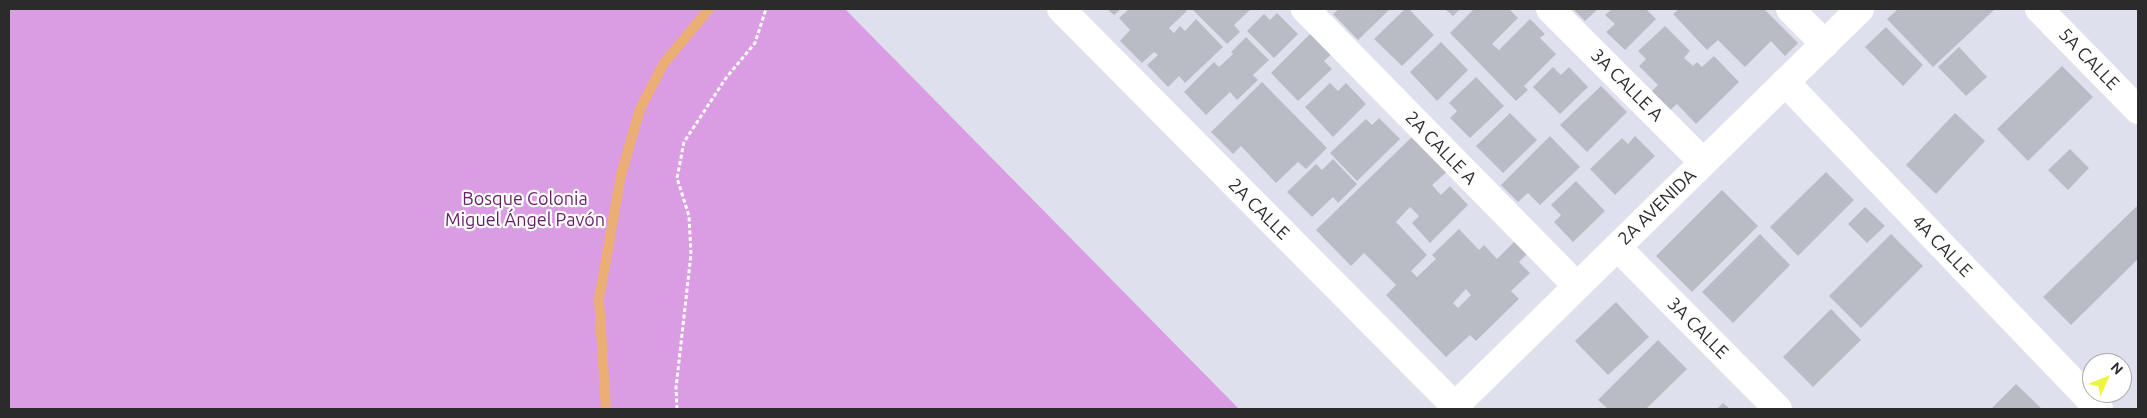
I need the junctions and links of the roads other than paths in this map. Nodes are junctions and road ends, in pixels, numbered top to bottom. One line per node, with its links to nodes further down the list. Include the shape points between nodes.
1 (1061, 9): 13 (street, 2A CALLE)
2 (1305, 9): 12 (street, 2A CALLE A)
3 (1550, 9): 10 (street, 3A CALLE A)
4 (1790, 9): 7 (street)
5 (1860, 9): 7 (street, 2A AVENIDA)
6 (2039, 9): 9 (street, 5A CALLE)
7 (1824, 44): 8 (street, 2A AVENIDA)
8 (1785, 82): 10 (street, 2A AVENIDA); 15 (street, 4A CALLE)
9 (2138, 110)
10 (1703, 162): 11 (street, 2A AVENIDA)
11 (1617, 247): 12 (street, 2A AVENIDA); 14 (street, 3A CALLE)
12 (1577, 286): 13 (street, 2A AVENIDA)
13 (1456, 407)
14 (1778, 409)
15 (2099, 409)

